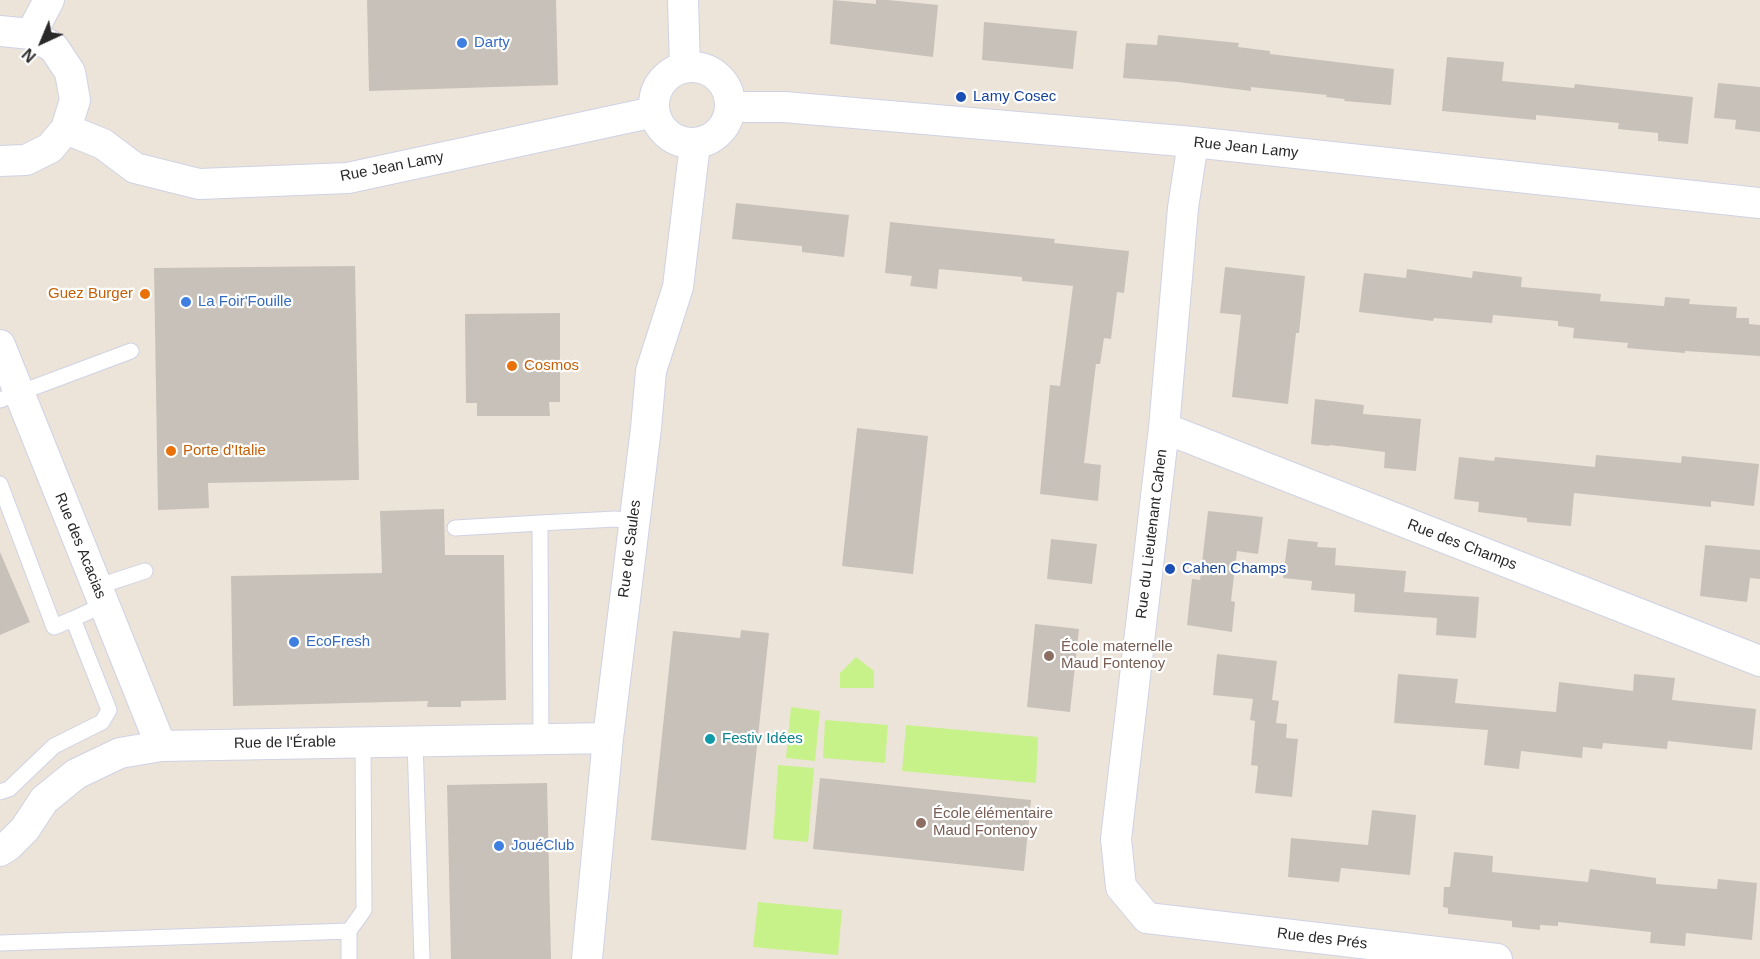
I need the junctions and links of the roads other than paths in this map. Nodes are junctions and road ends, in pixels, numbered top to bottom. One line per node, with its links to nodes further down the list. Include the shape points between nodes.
1 (49, 0): 4 (street)
2 (683, 0): 5 (street)
3 (0, 31): 4 (street)
4 (31, 34): 8 (street, via 54,48 70,72 75,100)
5 (685, 67): 6 (street, via 707,70 724,84); 7 (street, via 670,73 655,93)
6 (731, 107): 9 (street, Rue Jean Lamy, via 784,107); 10 (street, via 726,125 712,139)
7 (654, 112): 8 (street, Rue Jean Lamy, via 348,178 199,184 135,168 103,144); 10 (street, via 664,132 677,141)
8 (66, 129): 11 (street, via 47,150 27,160)
9 (1193, 142): 12 (street, Rue Jean Lamy); 16 (street, Rue du Lieutenant Cahen, via 1183,208)
10 (694, 144): 18 (street, Rue de Saules, via 678,287 651,370)
11 (0, 161)
12 (1760, 203)
13 (0, 345): 15 (street, Rue des Acacias)
14 (131, 351): 15 (lane)
15 (10, 396): 22 (street, Rue des Acacias)
16 (1164, 428): 24 (street, Rue des Champs); 32 (street, Rue du Lieutenant Cahen, via 1116,838 1121,887)
17 (0, 484): 23 (lane, via 54,627)
18 (633, 520): 19 (lane); 25 (street, Rue de Saules)
19 (540, 523): 20 (lane); 26 (lane)
20 (455, 528)
21 (145, 571): 22 (lane)
22 (99, 596): 23 (lane); 29 (street, Rue des Acacias)
23 (73, 619): 30 (lane, via 109,710 102,722 54,746 9,789)
24 (1760, 661)
25 (608, 738): 26 (street, Rue de l'Érable); 38 (street, Rue de Saules)
26 (541, 739): 28 (street, Rue de l'Érable)
27 (363, 741): 28 (street, Rue de l'Érable); 29 (street, Rue de l'Érable); 33 (lane, via 364,910)
28 (415, 741): 37 (lane)
29 (161, 747): 31 (street, Rue de l'Érable, via 120,753 76,774 44,800 25,829)
30 (0, 792)
31 (0, 850)
32 (1147, 918): 35 (street, Rue des Prés)
33 (349, 931): 34 (lane); 36 (lane)
34 (0, 943)
35 (1400, 953): 39 (street, Rue des Prés)
36 (350, 959)
37 (422, 959)
38 (587, 959)
39 (1497, 959)

